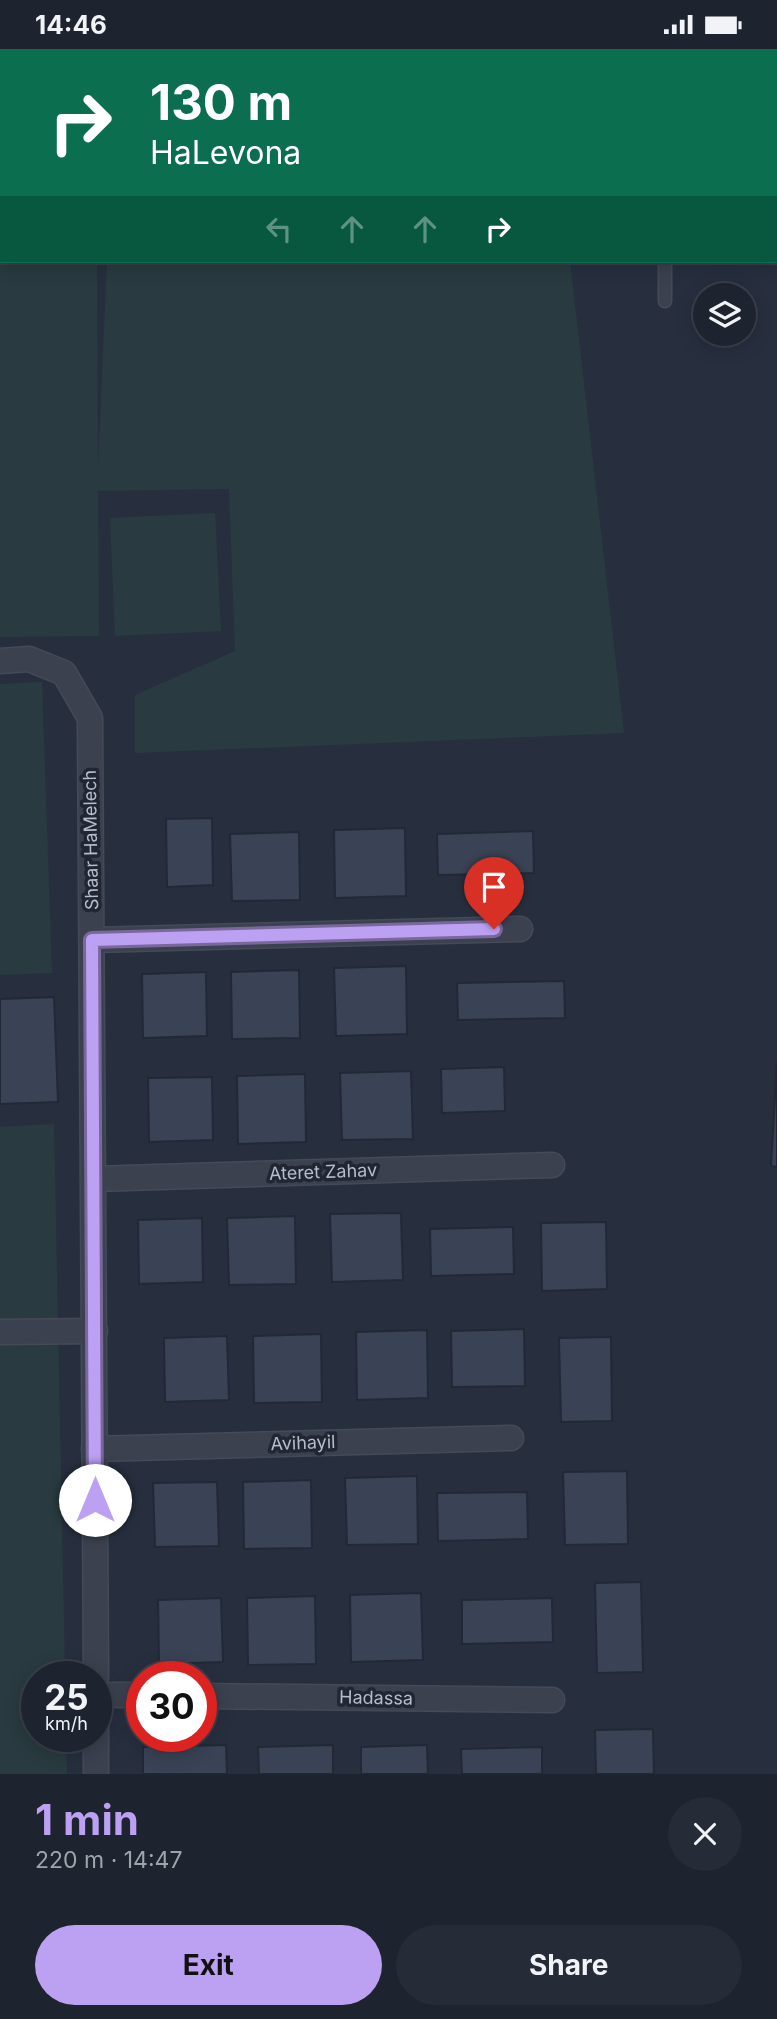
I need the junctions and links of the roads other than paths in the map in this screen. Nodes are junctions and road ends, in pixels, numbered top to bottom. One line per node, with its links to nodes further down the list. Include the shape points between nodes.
1 (665, 263): 2 (lane)
2 (665, 300)
3 (0, 661): 5 (street, Shaar HaMelech, via 29,659 64,673 90,718)
4 (520, 929): 5 (street)
5 (92, 940): 7 (street, Shaar HaMelech)
6 (552, 1165): 7 (street, Ateret Zahav)
7 (94, 1179): 8 (street, Shaar HaMelech)
8 (95, 1331): 9 (street); 11 (street, Shaar HaMelech)
9 (0, 1332)
10 (511, 1438): 11 (street, Avihayil)
11 (94, 1449): 12 (street, Shaar HaMelech)
12 (96, 1661)
13 (217, 1696): 14 (street, Hadassa)
14 (552, 1700)
15 (96, 1752): 16 (street)
16 (96, 1774)

